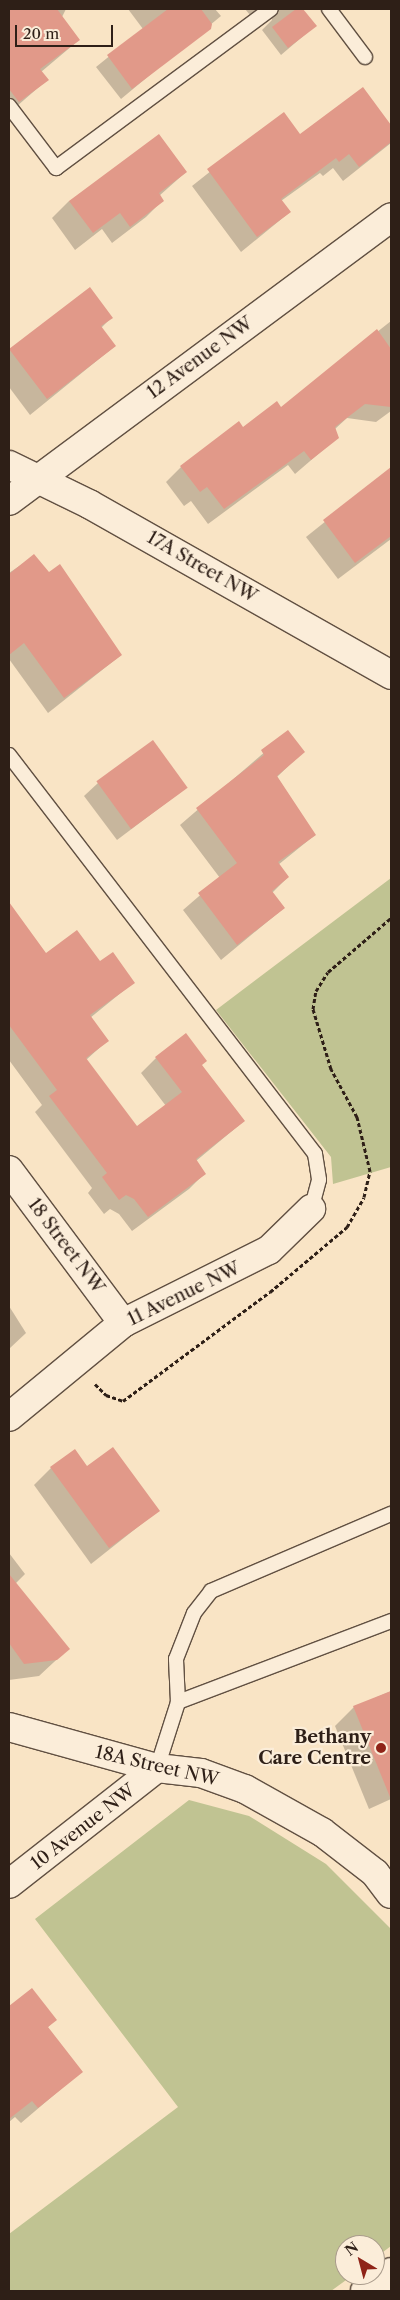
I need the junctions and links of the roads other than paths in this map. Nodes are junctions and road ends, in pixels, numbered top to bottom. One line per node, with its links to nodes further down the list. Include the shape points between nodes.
1 (271, 9): 4 (lane, via 56,168)
2 (329, 9): 3 (lane)
3 (365, 57)
4 (9, 106)
5 (391, 216): 7 (street, 12 Avenue NW)
6 (9, 466): 7 (street, 17A Street NW)
7 (36, 479): 8 (street, 12 Avenue NW); 9 (street, 17A Street NW, via 89,504)
8 (9, 501)
9 (391, 674)
10 (9, 755): 12 (lane, via 316,1154 319,1180)
11 (9, 1170): 13 (street, 18 Street NW)
12 (311, 1210): 13 (street, 11 Avenue NW, via 269,1250)
13 (123, 1323): 14 (street, 11 Avenue NW)
14 (9, 1417)
15 (391, 1514): 17 (lane, via 211,1591 194,1613 176,1660)
16 (391, 1622): 17 (lane)
17 (178, 1702): 19 (lane)
18 (9, 1727): 19 (street, 18A Street NW)
19 (157, 1768): 20 (street, 10 Avenue NW); 21 (street, 18A Street NW, via 201,1773 289,1811 375,1873)
20 (9, 1884)
21 (391, 1894)
22 (391, 2272): 23 (street)
23 (365, 2291)

